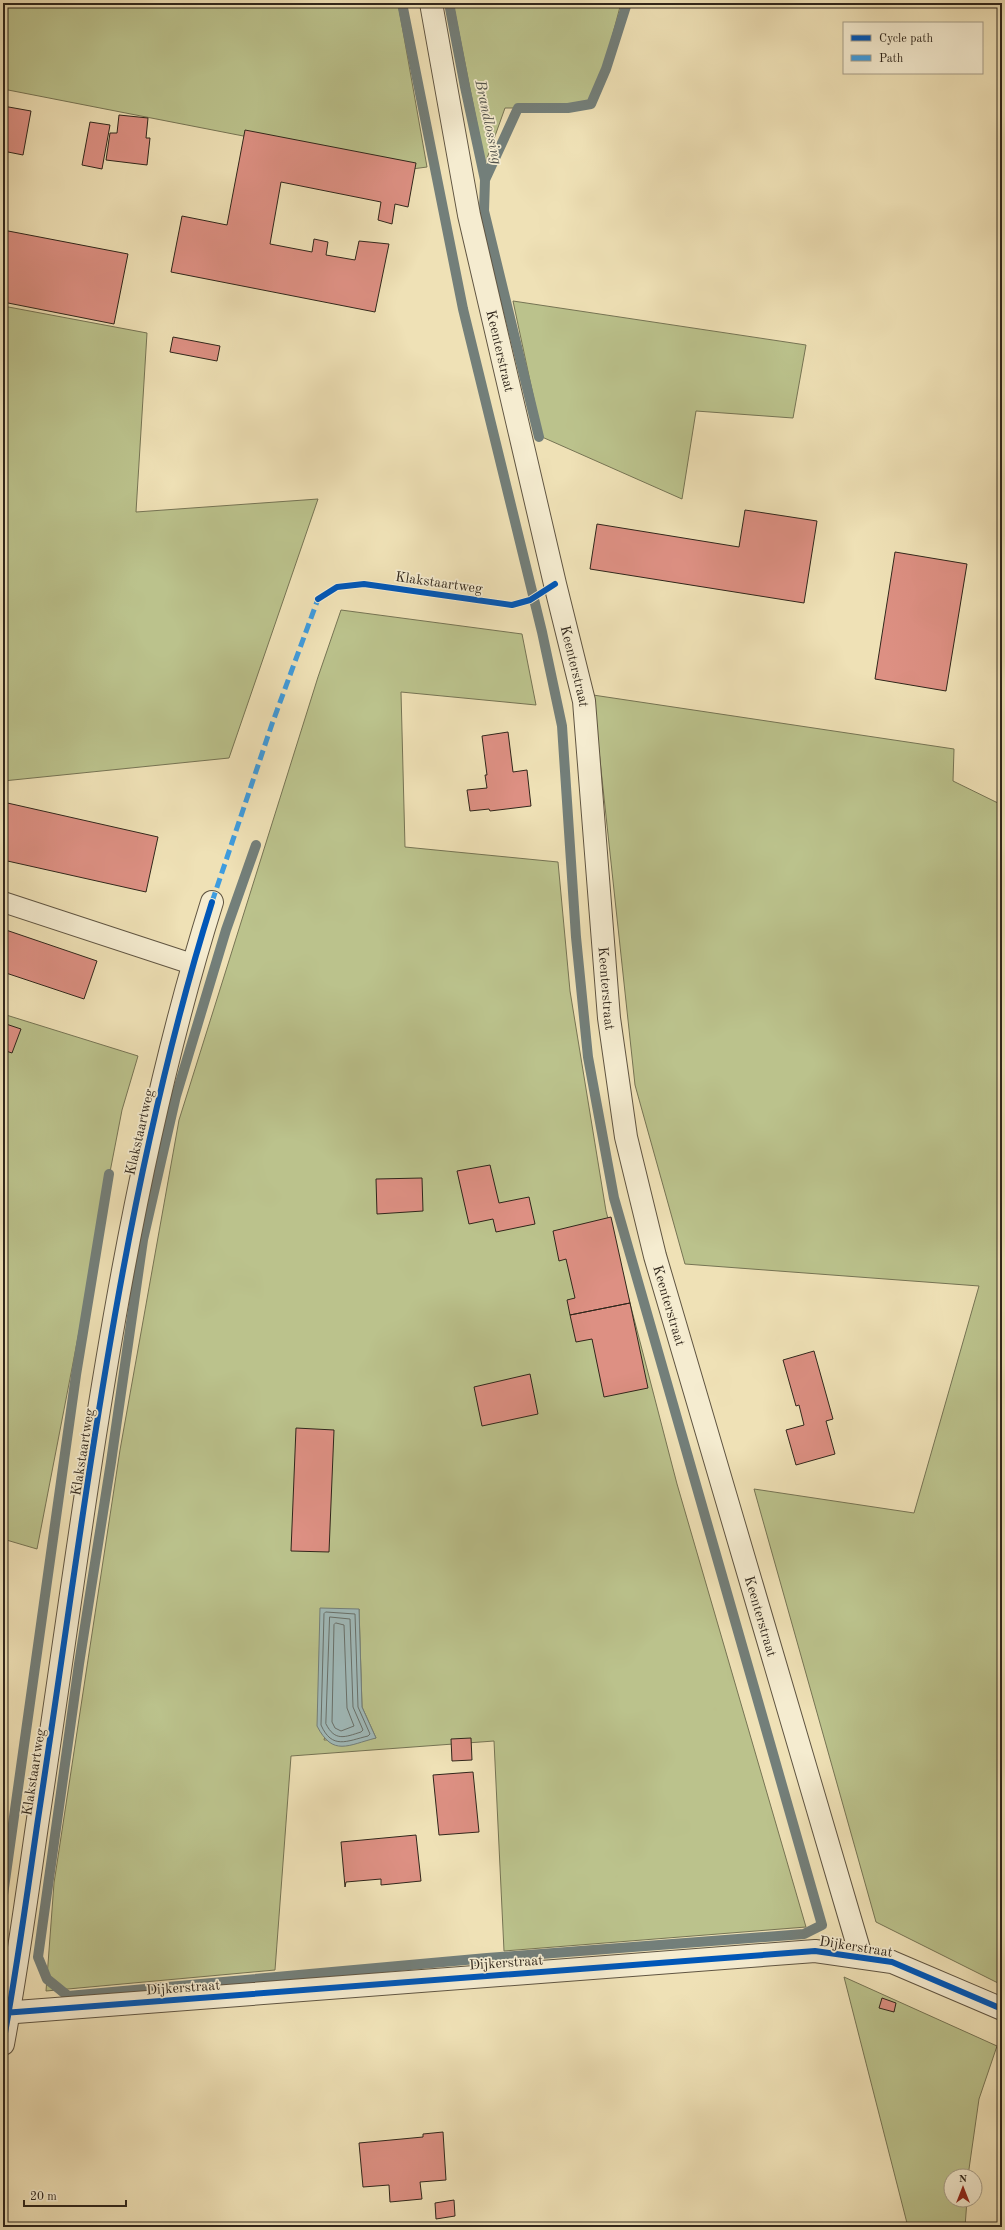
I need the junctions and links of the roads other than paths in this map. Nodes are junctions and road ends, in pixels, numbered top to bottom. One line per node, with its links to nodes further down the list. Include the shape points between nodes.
1 (431, 3): 5 (street, Keenterstraat, via 469,214 584,701 609,1018 626,1137 655,1256)
2 (3, 902): 4 (lane)
3 (212, 902): 4 (street, Klakstaartweg)
4 (192, 964): 7 (street, Klakstaartweg, via 157,1105 119,1287)
5 (860, 1956): 6 (street, Dijkerstraat, via 892,1962); 7 (street, Dijkerstraat, via 815,1951)
6 (1002, 2009)
7 (6, 2013): 8 (street, Klakstaartweg)
8 (3, 2044)

